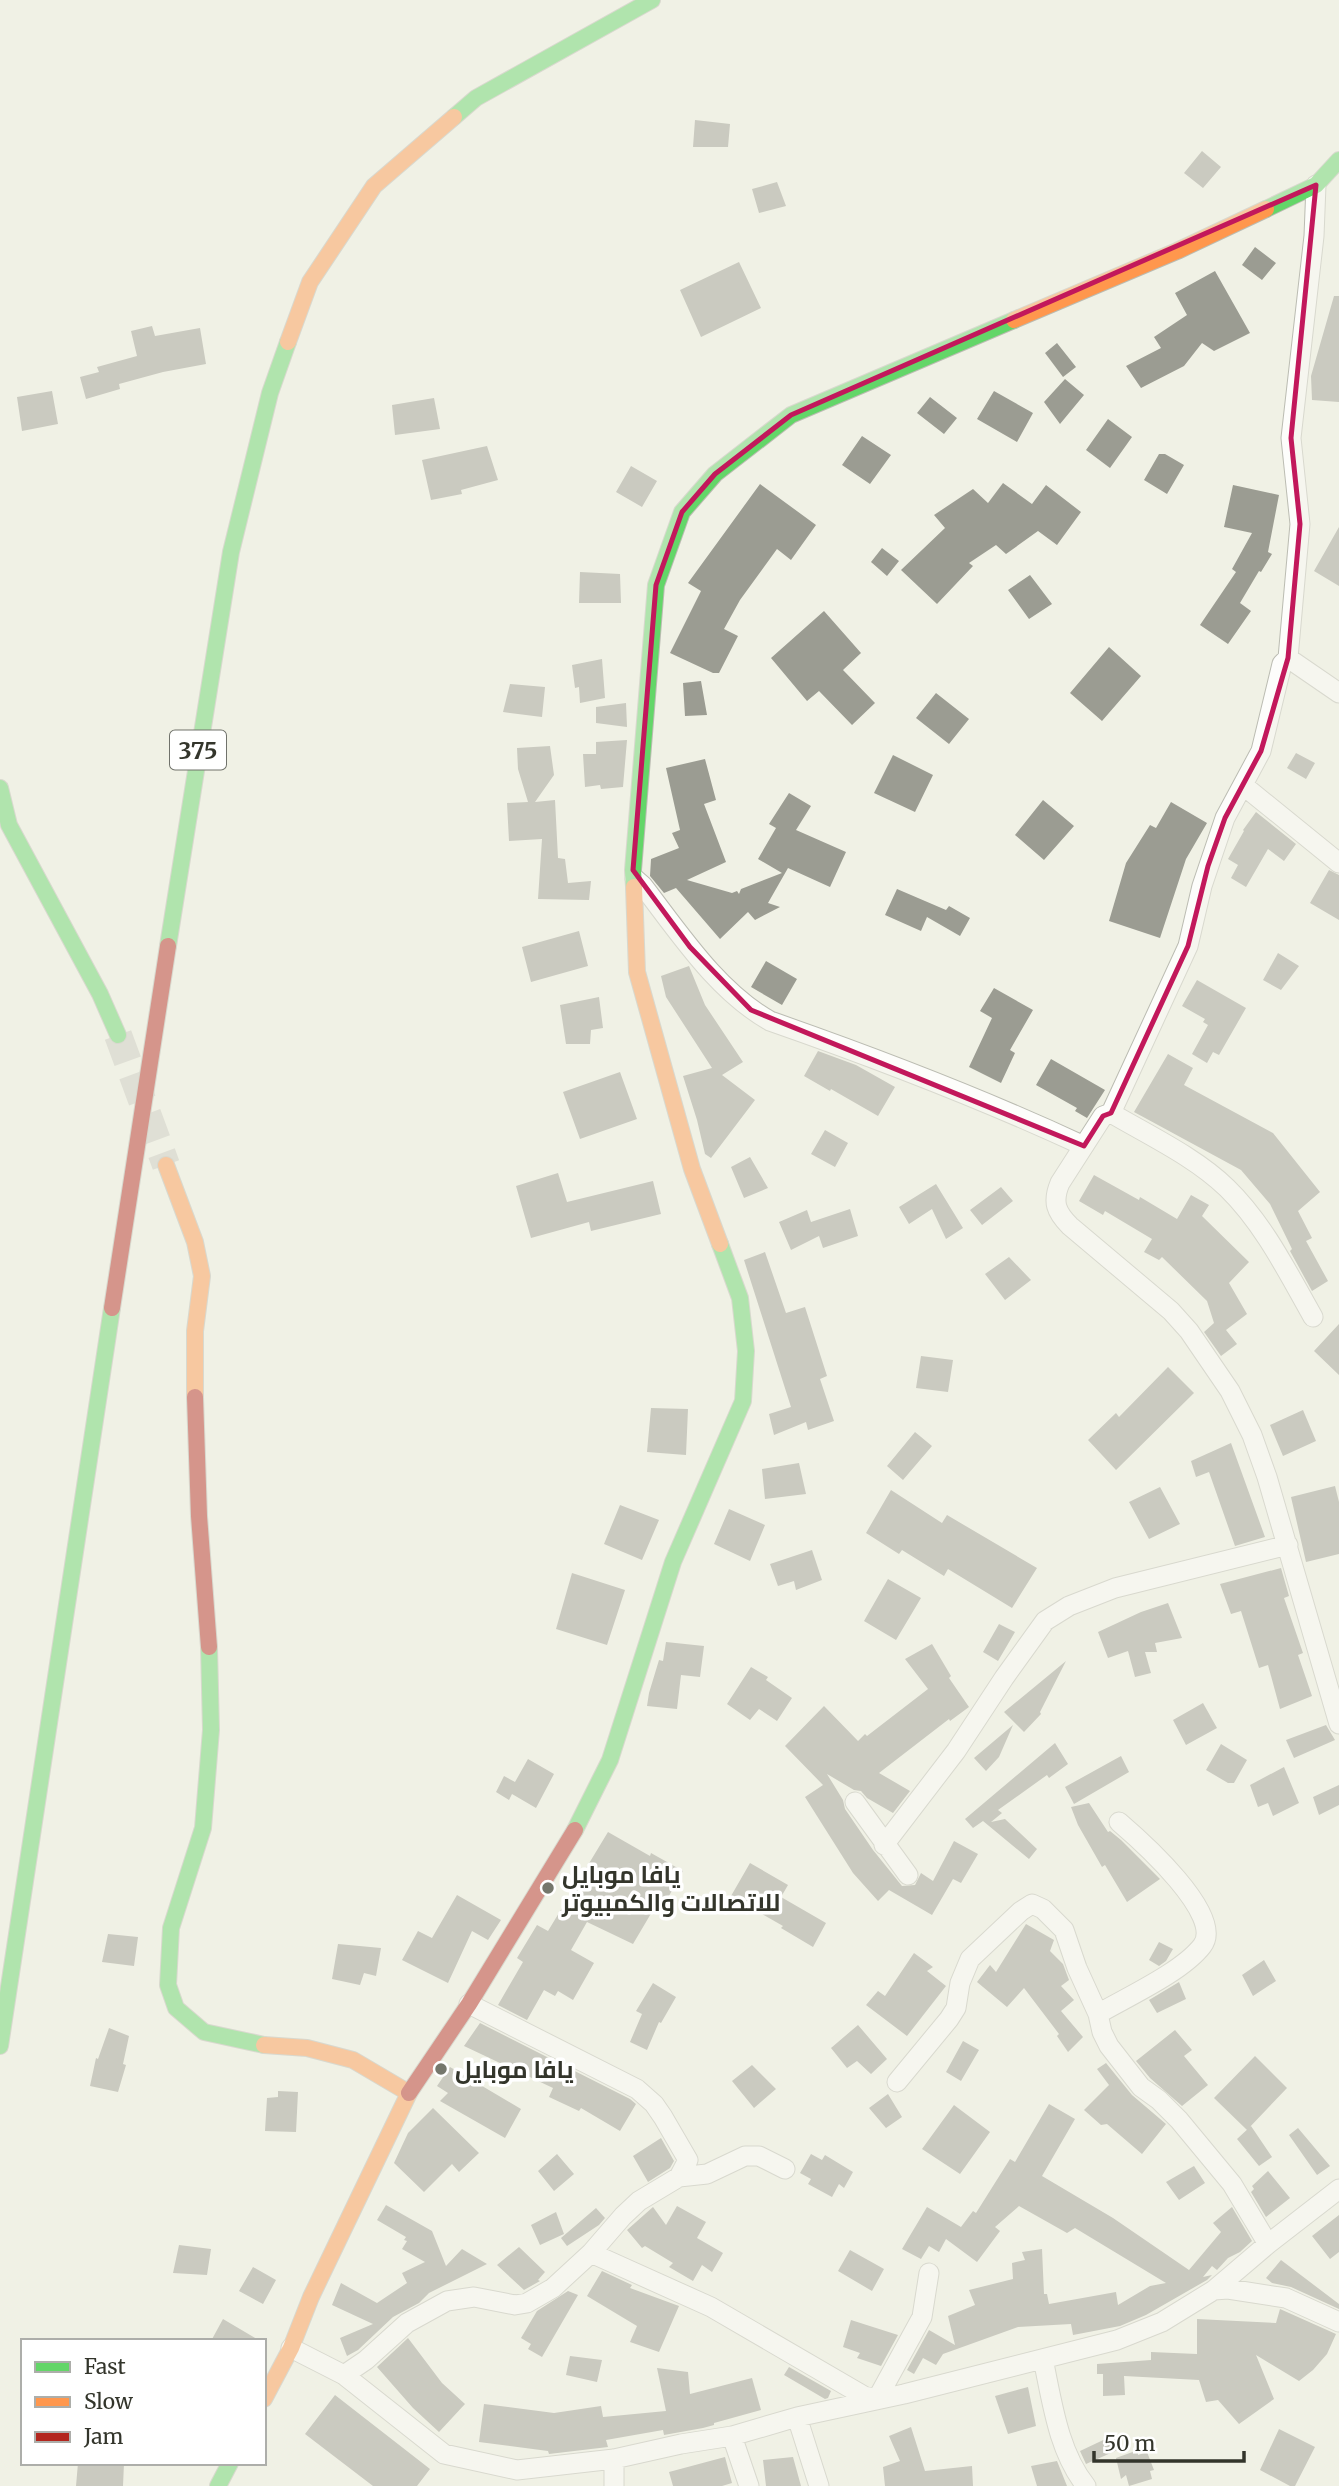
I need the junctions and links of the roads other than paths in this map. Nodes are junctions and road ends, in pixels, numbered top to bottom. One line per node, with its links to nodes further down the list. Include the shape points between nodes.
1 (652, 0): 23 (main road, 375, via 476,99 374,186 310,282 270,393 231,552 197,754)
2 (1339, 160): 3 (main road)
3 (1316, 186): 4 (street, via 1291,438 1300,524); 9 (main road, via 1177,251 792,415 715,474 682,512 656,585)
4 (1288, 658): 5 (street); 6 (street, via 1282,664 1261,751)
5 (1339, 692)
6 (1244, 786): 8 (street); 11 (street, via 1225,818 1208,866 1188,946)
7 (0, 788): 10 (main road, via 9,825)
8 (1339, 863)
9 (635, 879): 12 (street, via 690,947 751,1010 769,1021 1011,1112); 21 (main road, via 636,972 692,1169 740,1298 746,1351 743,1401 673,1562 610,1760 583,1816)
10 (118, 1035)
11 (1111, 1113): 12 (street, via 1103,1116); 14 (street, via 1189,1159 1241,1202)
12 (1084, 1146): 15 (street, via 1055,1193 1059,1215 1171,1311 1210,1360 1252,1435)
13 (166, 1164): 25 (main road, via 195,1242 202,1276 195,1331 195,1428 209,1620 211,1730 203,1828 171,1928 168,1985 176,2008 204,2032 353,2060)
14 (1313, 1317)
15 (1288, 1545): 16 (street); 19 (street, via 1115,1588 1056,1613 1037,1630 956,1751)
16 (1339, 1724)
17 (855, 1802): 19 (street)
18 (1119, 1822): 22 (street, via 1174,1876 1208,1930 1204,1944 1169,1973)
19 (884, 1845): 20 (street)
20 (908, 1875)
21 (470, 2004): 25 (main road); 27 (street, via 646,2096 688,2160)
22 (1098, 2014): 24 (street, via 1064,1930 1032,1904 970,1959 949,2020); 29 (street, via 1105,2039 1124,2068 1179,2120 1232,2184)
23 (0, 2046)
24 (897, 2082)
25 (409, 2093): 34 (main road)
26 (785, 2169): 27 (street, via 759,2156 745,2156 707,2174)
27 (679, 2177): 30 (street, via 639,2201)
28 (1339, 2189): 29 (street)
29 (1268, 2244): 32 (street)
30 (591, 2253): 36 (street, via 553,2288 527,2303 474,2297 447,2301 407,2323); 38 (street, via 711,2307 864,2396)
31 (929, 2273): 38 (street, via 922,2317)
32 (1214, 2290): 33 (street, via 1228,2288 1286,2298); 35 (street, via 1142,2332)
33 (1339, 2322)
34 (291, 2348): 36 (street); 37 (main road)
35 (1042, 2359): 38 (street); 47 (street, via 1058,2425)
36 (344, 2375): 41 (street, via 444,2454 517,2470)
37 (266, 2395)
38 (877, 2399): 39 (street)
39 (797, 2417): 40 (street); 46 (street)
40 (732, 2436): 41 (street); 45 (street)
41 (614, 2459): 44 (street)
42 (229, 2465): 43 (main road)
43 (218, 2486)
44 (614, 2486)
45 (749, 2486)
46 (819, 2486)
47 (1086, 2486)

